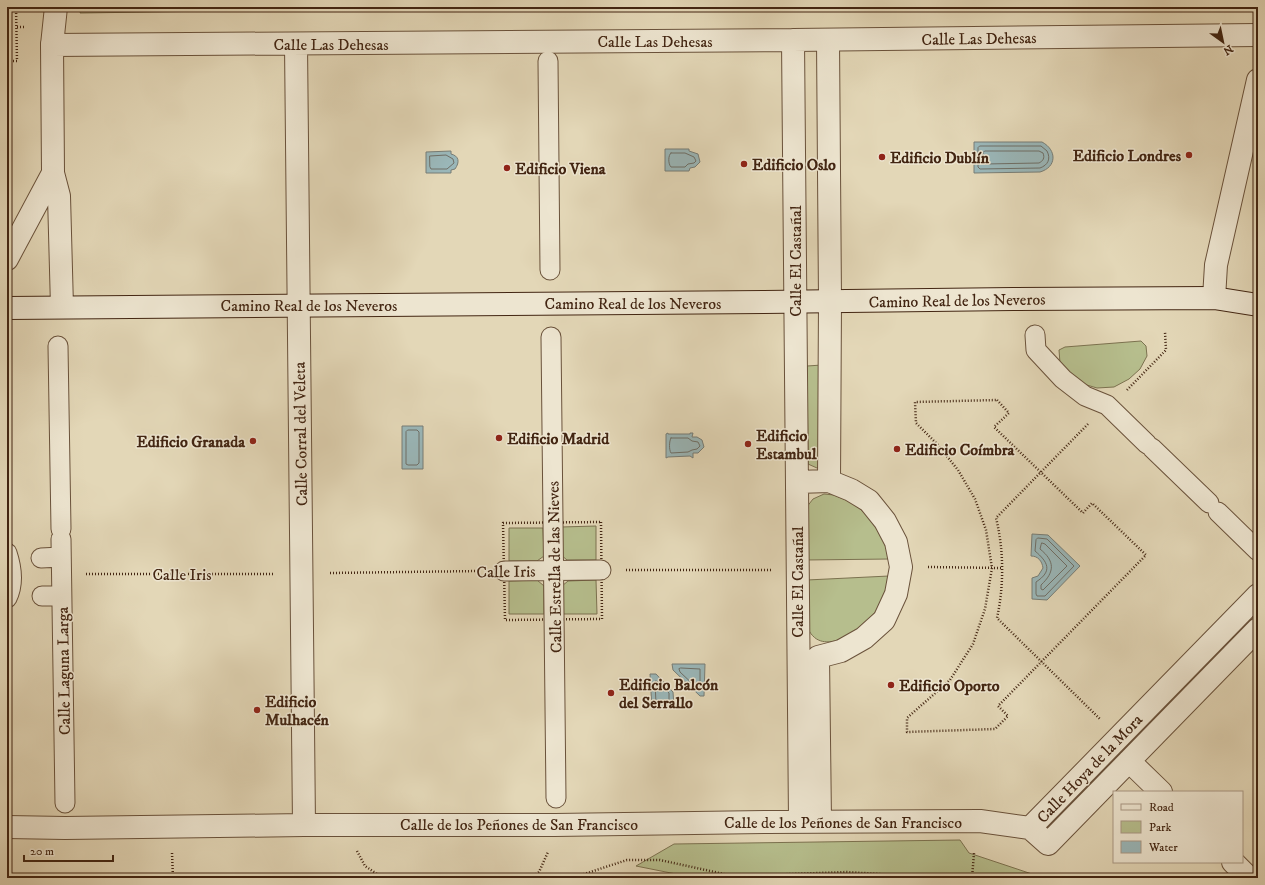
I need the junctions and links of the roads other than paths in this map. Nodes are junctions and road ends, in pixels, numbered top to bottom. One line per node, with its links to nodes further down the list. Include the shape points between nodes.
1 (56, 7): 6 (street)
2 (1258, 35): 4 (street, Calle Las Dehesas)
3 (793, 40): 4 (street, Calle Las Dehesas); 5 (street, Calle Las Dehesas); 14 (street, Calle El Castañal)
4 (828, 40): 13 (street)
5 (296, 44): 6 (street, Calle Las Dehesas); 16 (street, Calle Corral del Veleta)
6 (52, 46): 9 (street)
7 (548, 61): 11 (street)
8 (1258, 80): 12 (street, via 1216,265)
9 (53, 173): 10 (street); 17 (street, via 58,196)
10 (7, 259)
11 (550, 270)
12 (1214, 298): 13 (street, Camino Real de los Neveros); 15 (street, Camino Real de los Neveros)
13 (830, 301): 14 (street, Camino Real de los Neveros); 23 (street)
14 (795, 302): 16 (street, Camino Real de los Neveros); 22 (street, Calle El Castañal)
15 (1258, 305)
16 (299, 306): 17 (street, Camino Real de los Neveros); 42 (street, Calle Corral del Veleta)
17 (62, 307): 18 (street, Camino Real de los Neveros)
18 (7, 308)
19 (1035, 334): 25 (street, via 1036,350 1063,379 1085,396 1107,404)
20 (551, 337): 28 (street, Calle Estrella de las Nieves)
21 (58, 346): 24 (street, Calle Laguna Larga)
22 (797, 482): 23 (street, Calle El Castañal); 36 (street, Calle El Castañal)
23 (829, 482): 36 (street, Calle El Castañal, via 869,501 885,521 896,542 901,567 896,594 884,620 864,638 841,651)
24 (61, 542): 27 (street); 33 (street, Calle Laguna Larga)
25 (1258, 551)
26 (7, 553): 34 (street, via 12,582)
27 (41, 558)
28 (554, 570): 29 (street, Calle Iris); 30 (street, Calle Iris); 39 (street, Calle Estrella de las Nieves)
29 (605, 570)
30 (500, 571)
31 (1258, 595): 44 (street, Calle Hoya de la Mora)
32 (42, 596): 33 (street)
33 (61, 596): 40 (street, Calle Laguna Larga)
34 (7, 598)
35 (1258, 629): 37 (street, Calle Hoya de la Mora)
36 (808, 658): 41 (street, Calle El Castañal)
37 (1129, 761): 38 (street); 44 (street, Calle Hoya de la Mora, via 1048,844)
38 (1160, 791)
39 (556, 798)
40 (65, 803)
41 (810, 821): 42 (street, Calle de los Peñones de San Francisco); 44 (street, Calle de los Peñones de San Francisco, via 980,821)
42 (304, 825): 43 (street, Calle de los Peñones de San Francisco)
43 (7, 827)
44 (1030, 828)
45 (1234, 863): 46 (street)
46 (1249, 878)

